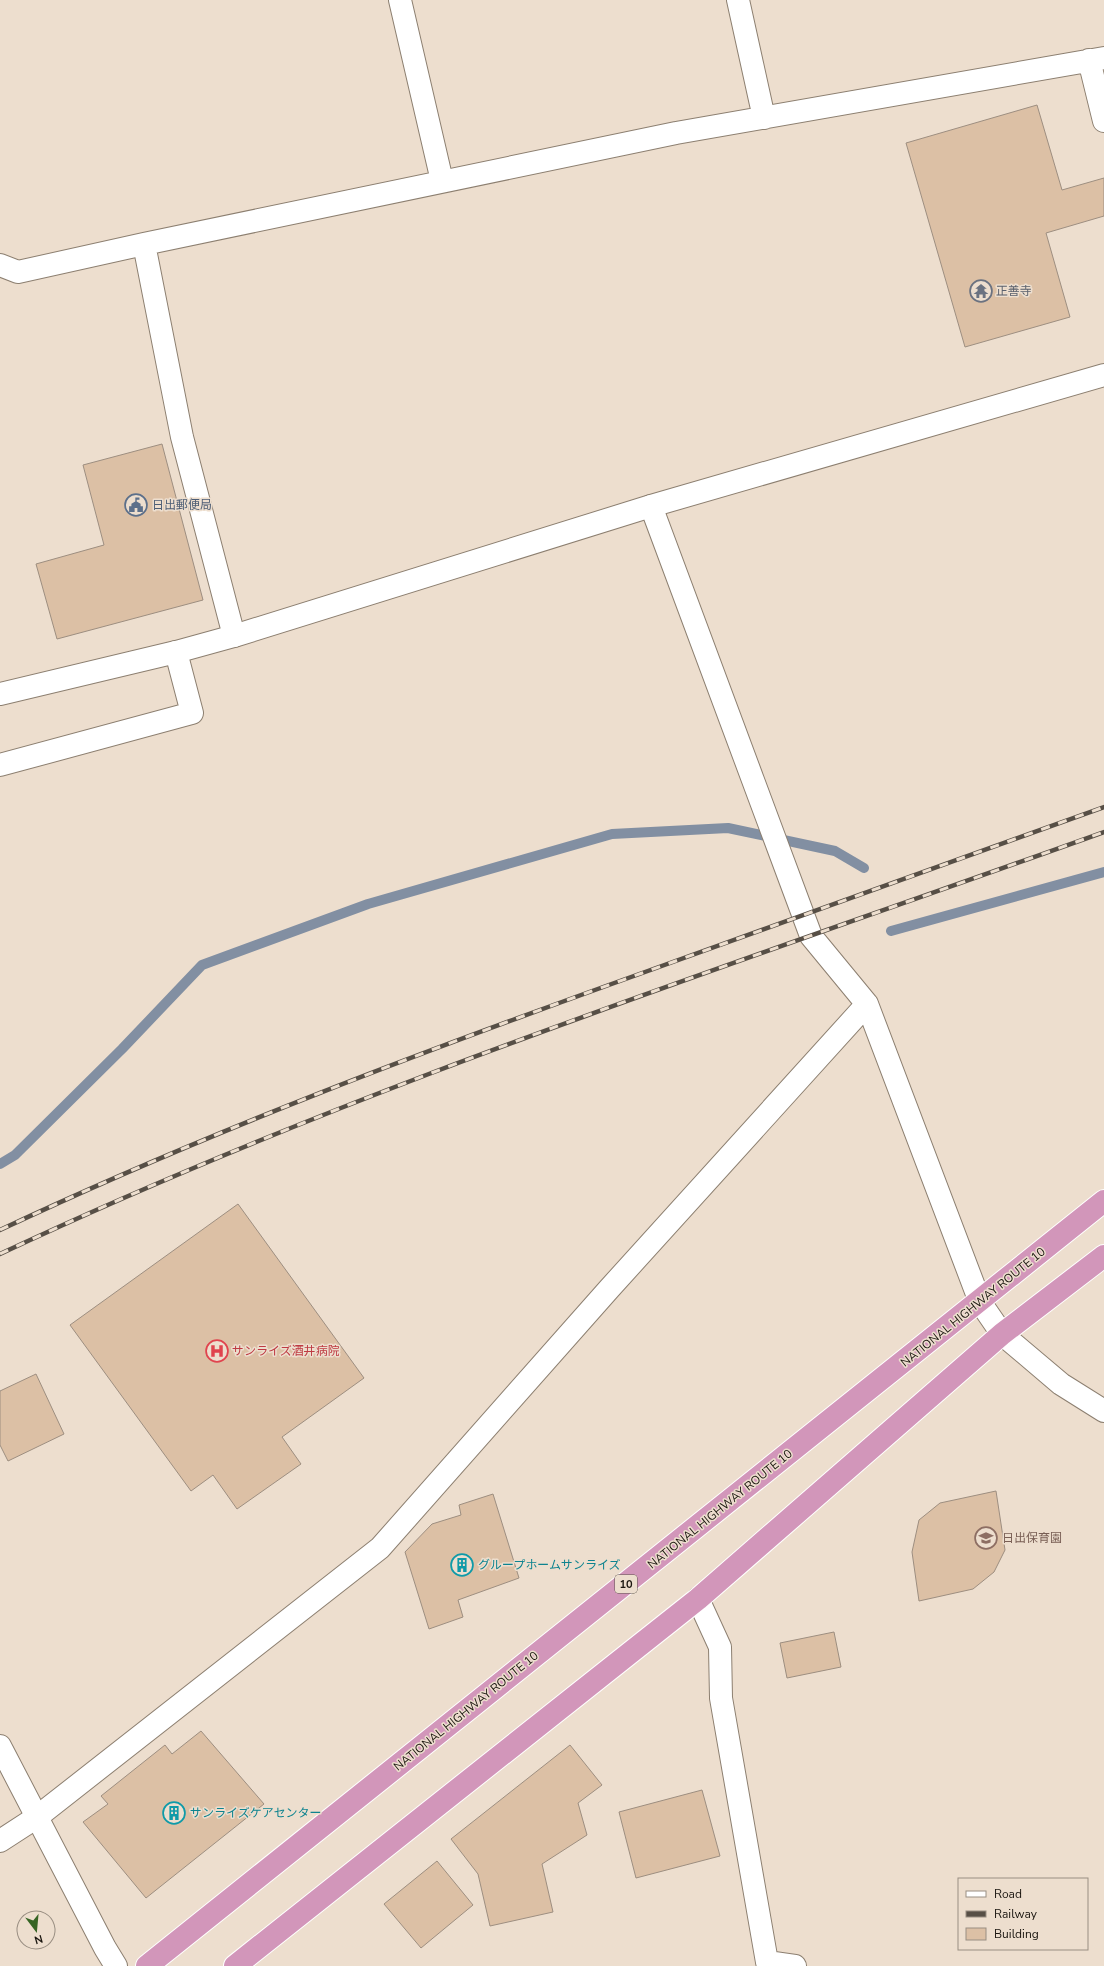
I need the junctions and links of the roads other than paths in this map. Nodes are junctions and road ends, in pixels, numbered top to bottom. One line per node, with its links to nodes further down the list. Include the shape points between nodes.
1 (400, 0): 6 (street)
2 (738, 0): 4 (street)
3 (1096, 59): 4 (street); 5 (street)
4 (764, 118): 6 (street)
5 (1104, 121)
6 (442, 181): 7 (street)
7 (144, 244): 8 (street, via 18,272); 11 (street, via 182,437)
8 (0, 265)
9 (1104, 376): 10 (street)
10 (651, 506): 11 (street); 15 (street, via 811,936)
11 (234, 636): 12 (street)
12 (176, 652): 13 (street); 14 (street, via 192,712)
13 (0, 694)
14 (0, 765)
15 (868, 1004): 18 (street); 23 (street, via 609,1289 380,1548)
16 (1104, 1201): 18 (highway, NATIONAL HIGHWAY ROUTE 10 / 10)
17 (1104, 1256): 19 (highway)
18 (980, 1302): 19 (street); 26 (highway, NATIONAL HIGHWAY ROUTE 10 / 10)
19 (1002, 1334): 20 (street, via 1061,1384); 21 (highway)
20 (1104, 1411)
21 (698, 1599): 27 (highway); 28 (street, via 720,1647 721,1698 767,1962)
22 (0, 1746): 23 (street)
23 (37, 1817): 24 (street); 25 (street)
24 (0, 1841)
25 (116, 1966)
26 (147, 1966)
27 (235, 1966)
28 (795, 1966)

